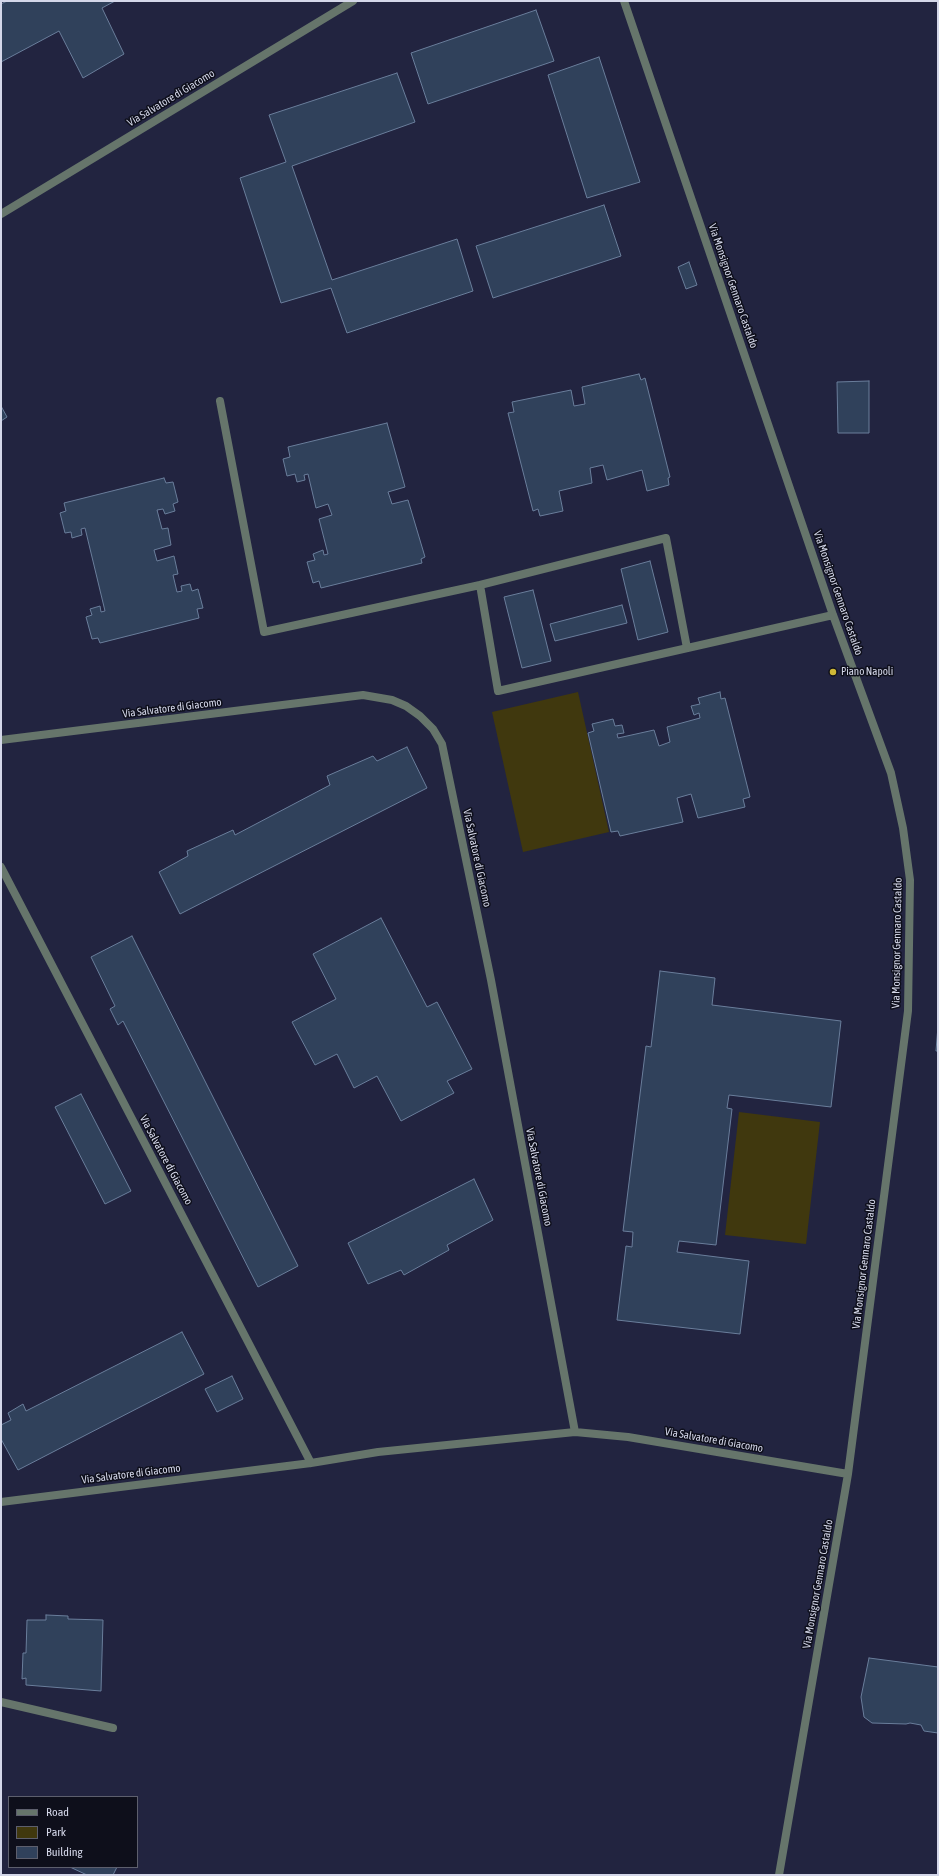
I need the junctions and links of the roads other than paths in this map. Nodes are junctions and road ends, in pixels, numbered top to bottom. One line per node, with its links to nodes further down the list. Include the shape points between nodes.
1 (353, 1): 3 (street, Via Salvatore di Giacomo)
2 (624, 1): 6 (street, Via Monsignor Gennaro Castaldo)
3 (1, 214)
4 (220, 400): 5 (street, via 264,632)
5 (480, 585): 7 (street, via 498,691); 7 (street, via 666,538)
6 (833, 615): 7 (street); 12 (street, Via Monsignor Gennaro Castaldo, via 891,773 903,828 910,880 908,1011)
7 (687, 648)
8 (1, 740): 10 (street, Via Salvatore di Giacomo, via 363,695 392,700 406,706 432,729 442,744 489,972)
9 (1, 867): 11 (street, Via Salvatore di Giacomo)
10 (575, 1432): 11 (street, Via Salvatore di Giacomo, via 378,1452); 12 (street, Via Salvatore di Giacomo, via 628,1437)
11 (311, 1463): 13 (street, Via Salvatore di Giacomo)
12 (848, 1474): 16 (street, Via Monsignor Gennaro Castaldo)
13 (1, 1502)
14 (1, 1702): 15 (street)
15 (113, 1728)
16 (779, 1875)

